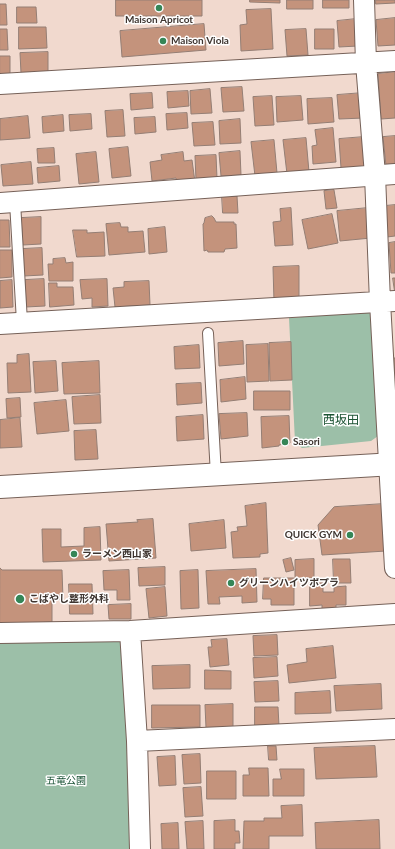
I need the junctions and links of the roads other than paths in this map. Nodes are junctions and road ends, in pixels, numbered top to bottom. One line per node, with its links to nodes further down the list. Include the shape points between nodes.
1 (364, 0): 3 (street)
2 (395, 61): 3 (street)
3 (366, 63): 4 (street); 6 (street)
4 (0, 84)
5 (395, 174): 6 (street)
6 (375, 175): 7 (street); 8 (street)
7 (7, 202): 9 (lane)
8 (388, 302): 9 (street); 12 (street)
9 (22, 322): 10 (street)
10 (0, 324)
11 (208, 332): 13 (lane)
12 (392, 464): 13 (street); 15 (street)
13 (216, 475): 14 (street)
14 (0, 487)
15 (395, 568)
16 (395, 614): 17 (street)
17 (130, 630): 18 (street); 20 (street)
18 (0, 633)
19 (395, 729): 20 (street)
20 (137, 741): 21 (street)
21 (140, 849)

